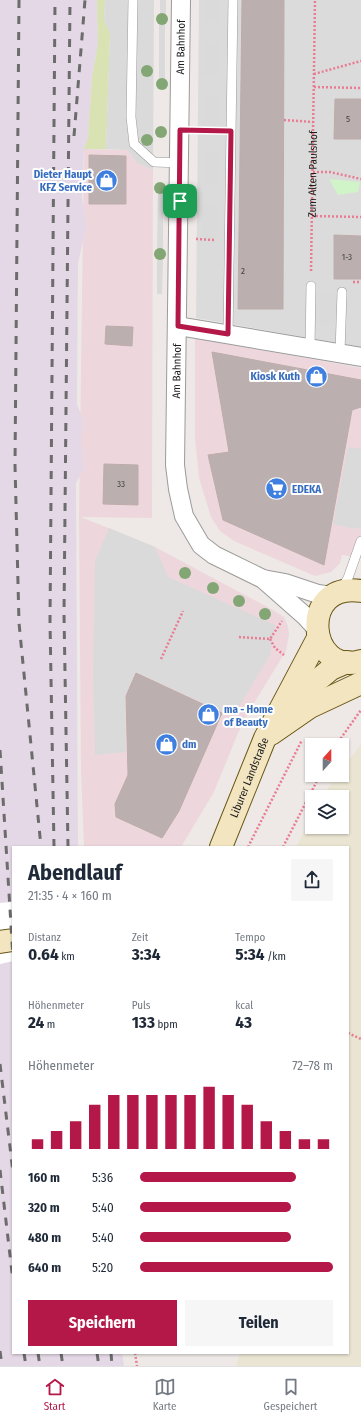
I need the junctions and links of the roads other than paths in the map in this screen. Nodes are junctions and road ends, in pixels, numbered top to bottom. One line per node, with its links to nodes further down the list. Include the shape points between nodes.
1 (133, 0): 4 (lane, via 131,117 134,144 142,154 154,162)
2 (181, 0): 4 (street, Am Bahnhof)
3 (233, 0): 8 (lane)
4 (181, 163): 7 (street, Am Bahnhof)
5 (311, 286): 9 (lane)
6 (342, 292): 10 (lane)
7 (178, 326): 8 (street); 13 (street, Am Bahnhof, via 175,465 184,516 201,545 214,555)
8 (228, 334): 9 (street)
9 (310, 348): 10 (street)
10 (340, 353): 11 (street)
11 (361, 357)
12 (361, 541): 15 (lane, via 348,578)
13 (263, 579): 15 (street, Am Bahnhof, via 318,594); 16 (street, Am Bahnhof, via 305,616)
14 (361, 591): 15 (street, via 353,590)
15 (335, 595): 16 (street, Liburer Landstraße, via 319,611)
16 (317, 633): 17 (street, via 325,650 335,658); 19 (street, Liburer Landstraße)
17 (354, 662): 19 (street, Liburer Landstraße, via 331,669)
18 (361, 683): 20 (street, via 310,707)
19 (282, 709): 20 (street, Liburer Landstraße)
20 (265, 738): 21 (street, Liburer Landstraße)
21 (221, 846)
22 (12, 940): 23 (street)
23 (0, 942)

